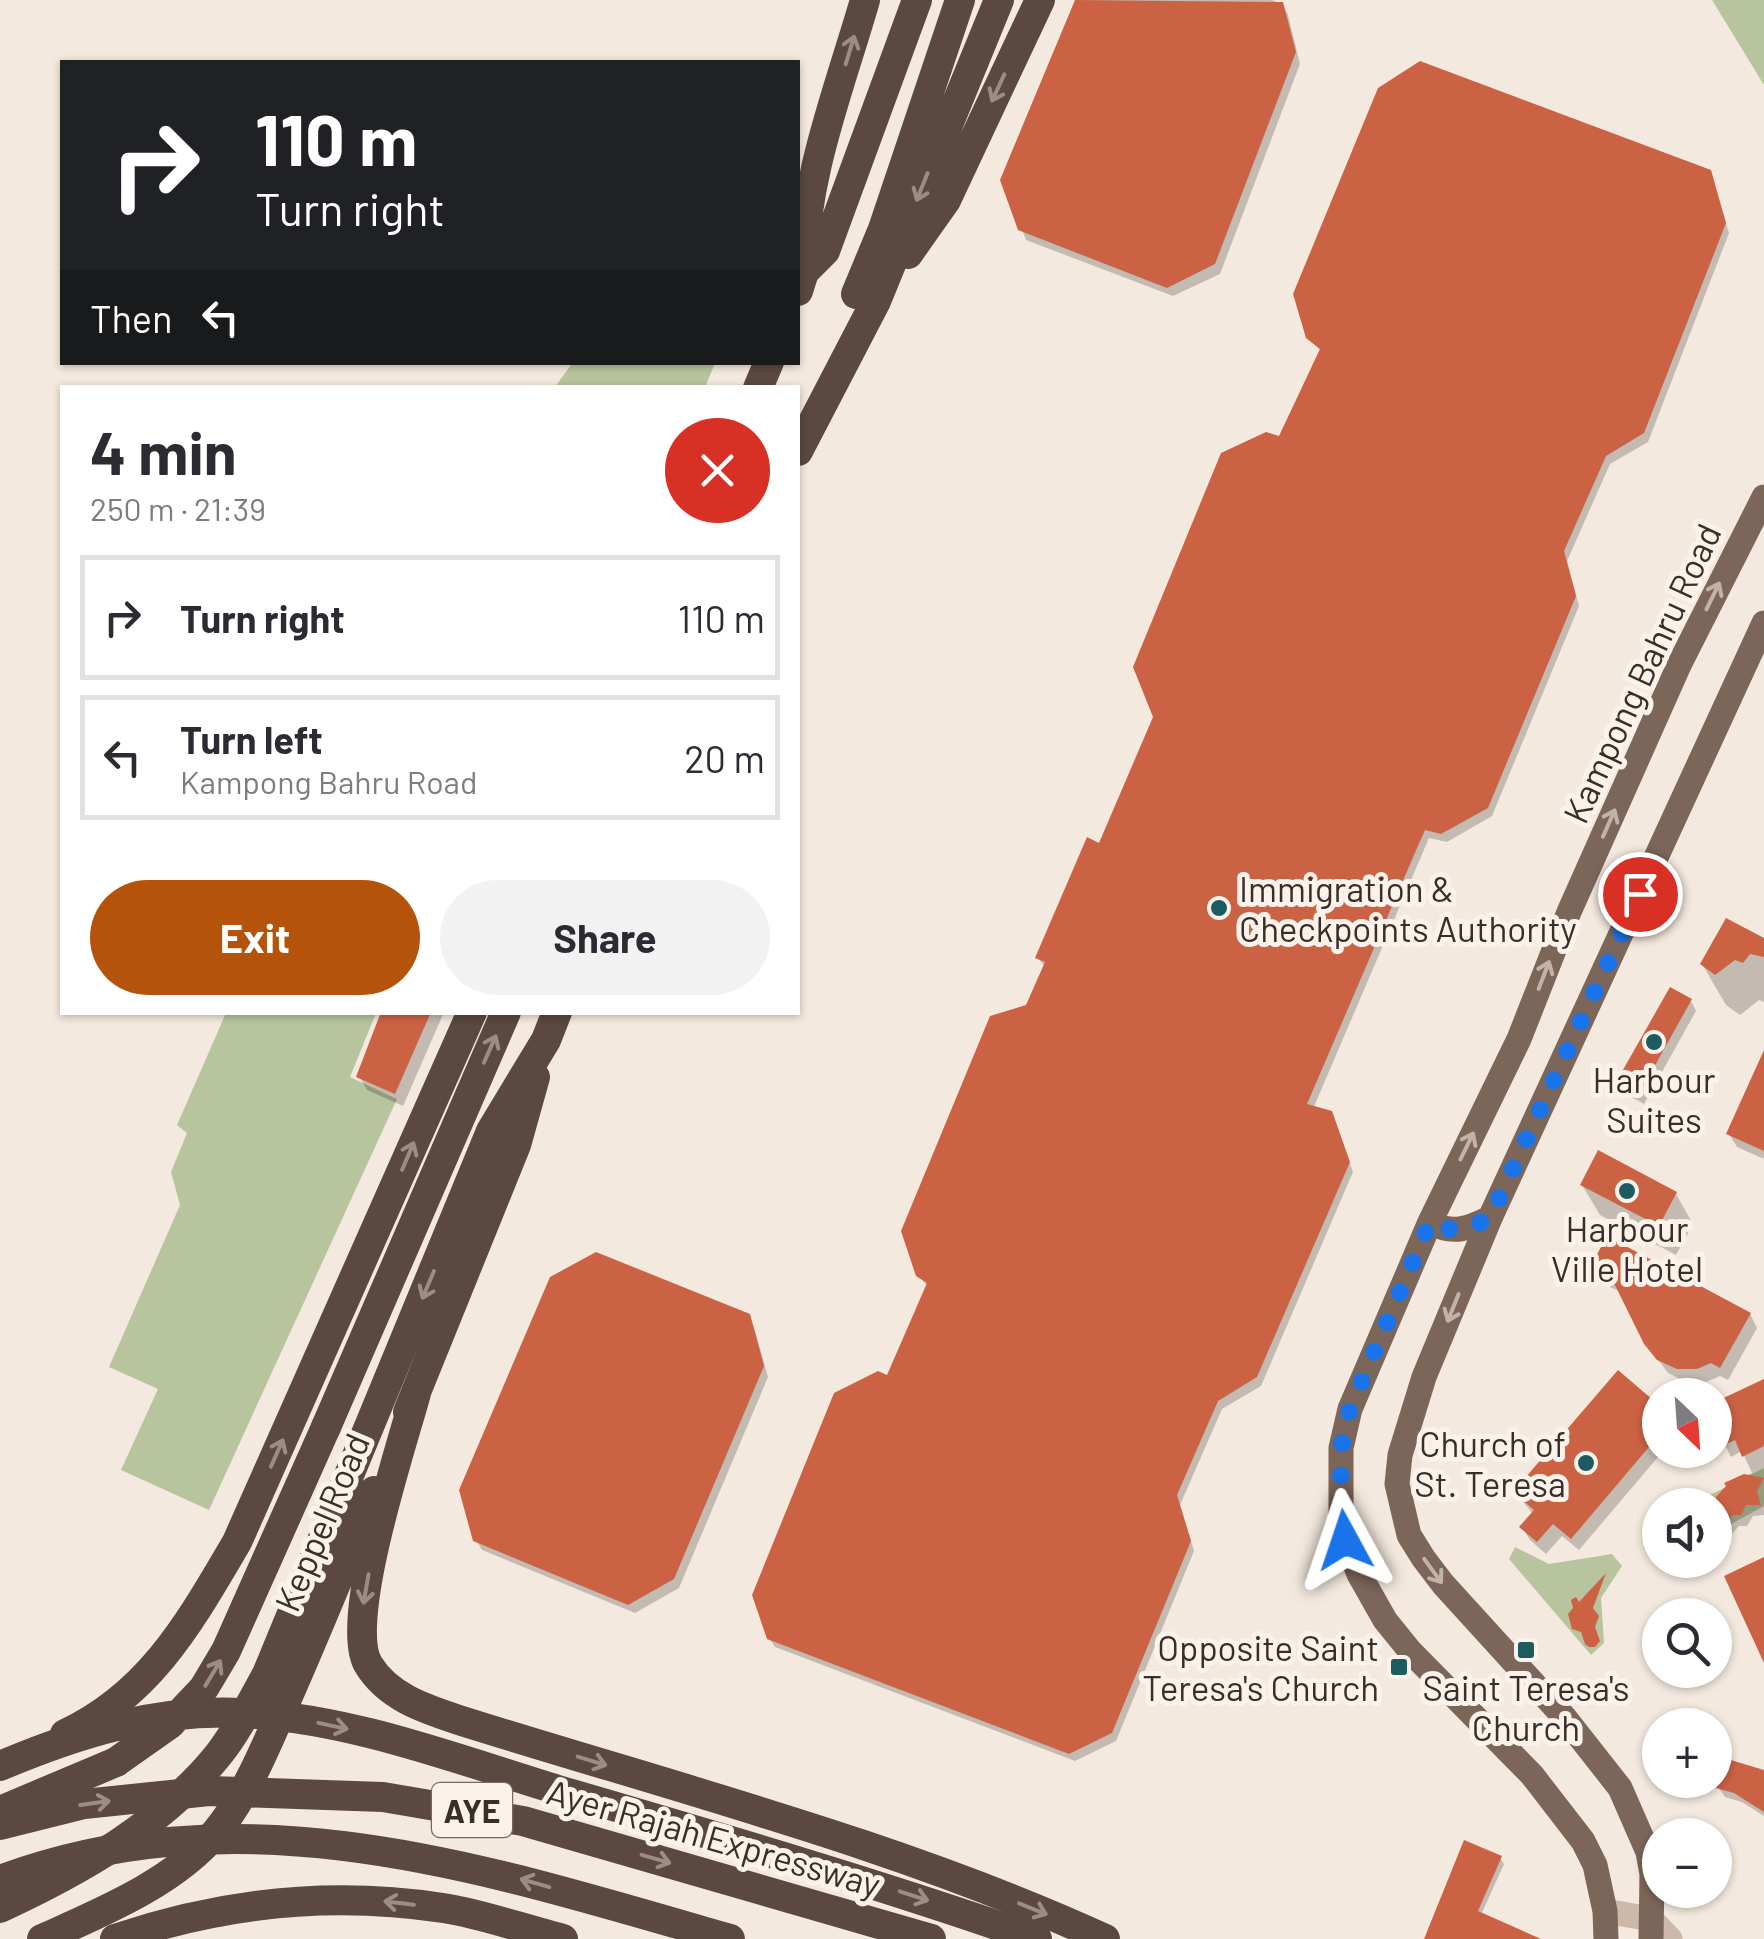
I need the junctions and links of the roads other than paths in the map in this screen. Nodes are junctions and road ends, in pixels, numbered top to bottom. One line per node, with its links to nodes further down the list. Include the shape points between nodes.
1 (866, 0): 6 (highway, one-way to 1, via 818,170)
2 (917, 0): 6 (highway, via 825,251)
3 (960, 0): 8 (highway, via 882,229)
4 (999, 0): 7 (highway, one-way to 7)
5 (1040, 0): 7 (highway, one-way to 7, via 946,200)
6 (801, 282)
7 (876, 301): 9 (highway)
8 (800, 434)
9 (800, 447)
10 (1764, 497): 16 (main road, Kampong Bahru Road, one-way to 10, via 1519,1039 1680,663)
11 (1764, 623): 15 (main road)
12 (471, 1015): 18 (highway, Keppel Road, one-way to 12, via 122,1701 193,1616 237,1542)
13 (505, 1015): 19 (highway, one-way to 13, bridge, via 116,1762 170,1724 204,1688 233,1637)
14 (552, 1026): 17 (highway, Keppel Road, via 516,1146); 22 (highway, one-way to 22, via 492,1131 267,1674 236,1729 174,1801 140,1828)
15 (1490, 1218): 16 (main road, via 1454,1231); 24 (main road, one-way to 24, via 1412,1414 1400,1455 1402,1512 1409,1535 1442,1584 1620,1788 1648,1852)
16 (1430, 1222): 23 (main road, Kampong Bahru Road, via 1350,1409 1341,1448 1345,1540 1385,1620 1532,1775 1583,1841)
17 (416, 1393): 25 (highway, Keppel Road, via 268,1741 216,1833 118,1904); 31 (highway, one-way to 31, via 361,1618 366,1662 388,1689 465,1722 867,1848)
18 (0, 1767): 30 (highway, one-way to 30, bridge, via 83,1732 144,1719 241,1712 298,1718 702,1832)
19 (0, 1811)
20 (0, 1825): 29 (highway, Ayer Rajah Expressway / AYE, one-way to 29, bridge, via 84,1804 210,1791 400,1799 523,1820)
21 (0, 1880): 28 (highway, AYE, one-way to 21, bridge, via 438,1859 268,1839 144,1843)
22 (0, 1908)
23 (1605, 1911): 24 (street); 32 (main road, Kampong Bahru Road)
24 (1651, 1929): 33 (street)
25 (42, 1939)
26 (115, 1939): 27 (highway, one-way to 26, via 448,1908 376,1900 276,1904 185,1918)
27 (563, 1939)
28 (730, 1939)
29 (931, 1939)
30 (1037, 1939)
31 (1106, 1939)
32 (1606, 1939)
33 (1670, 1939)

